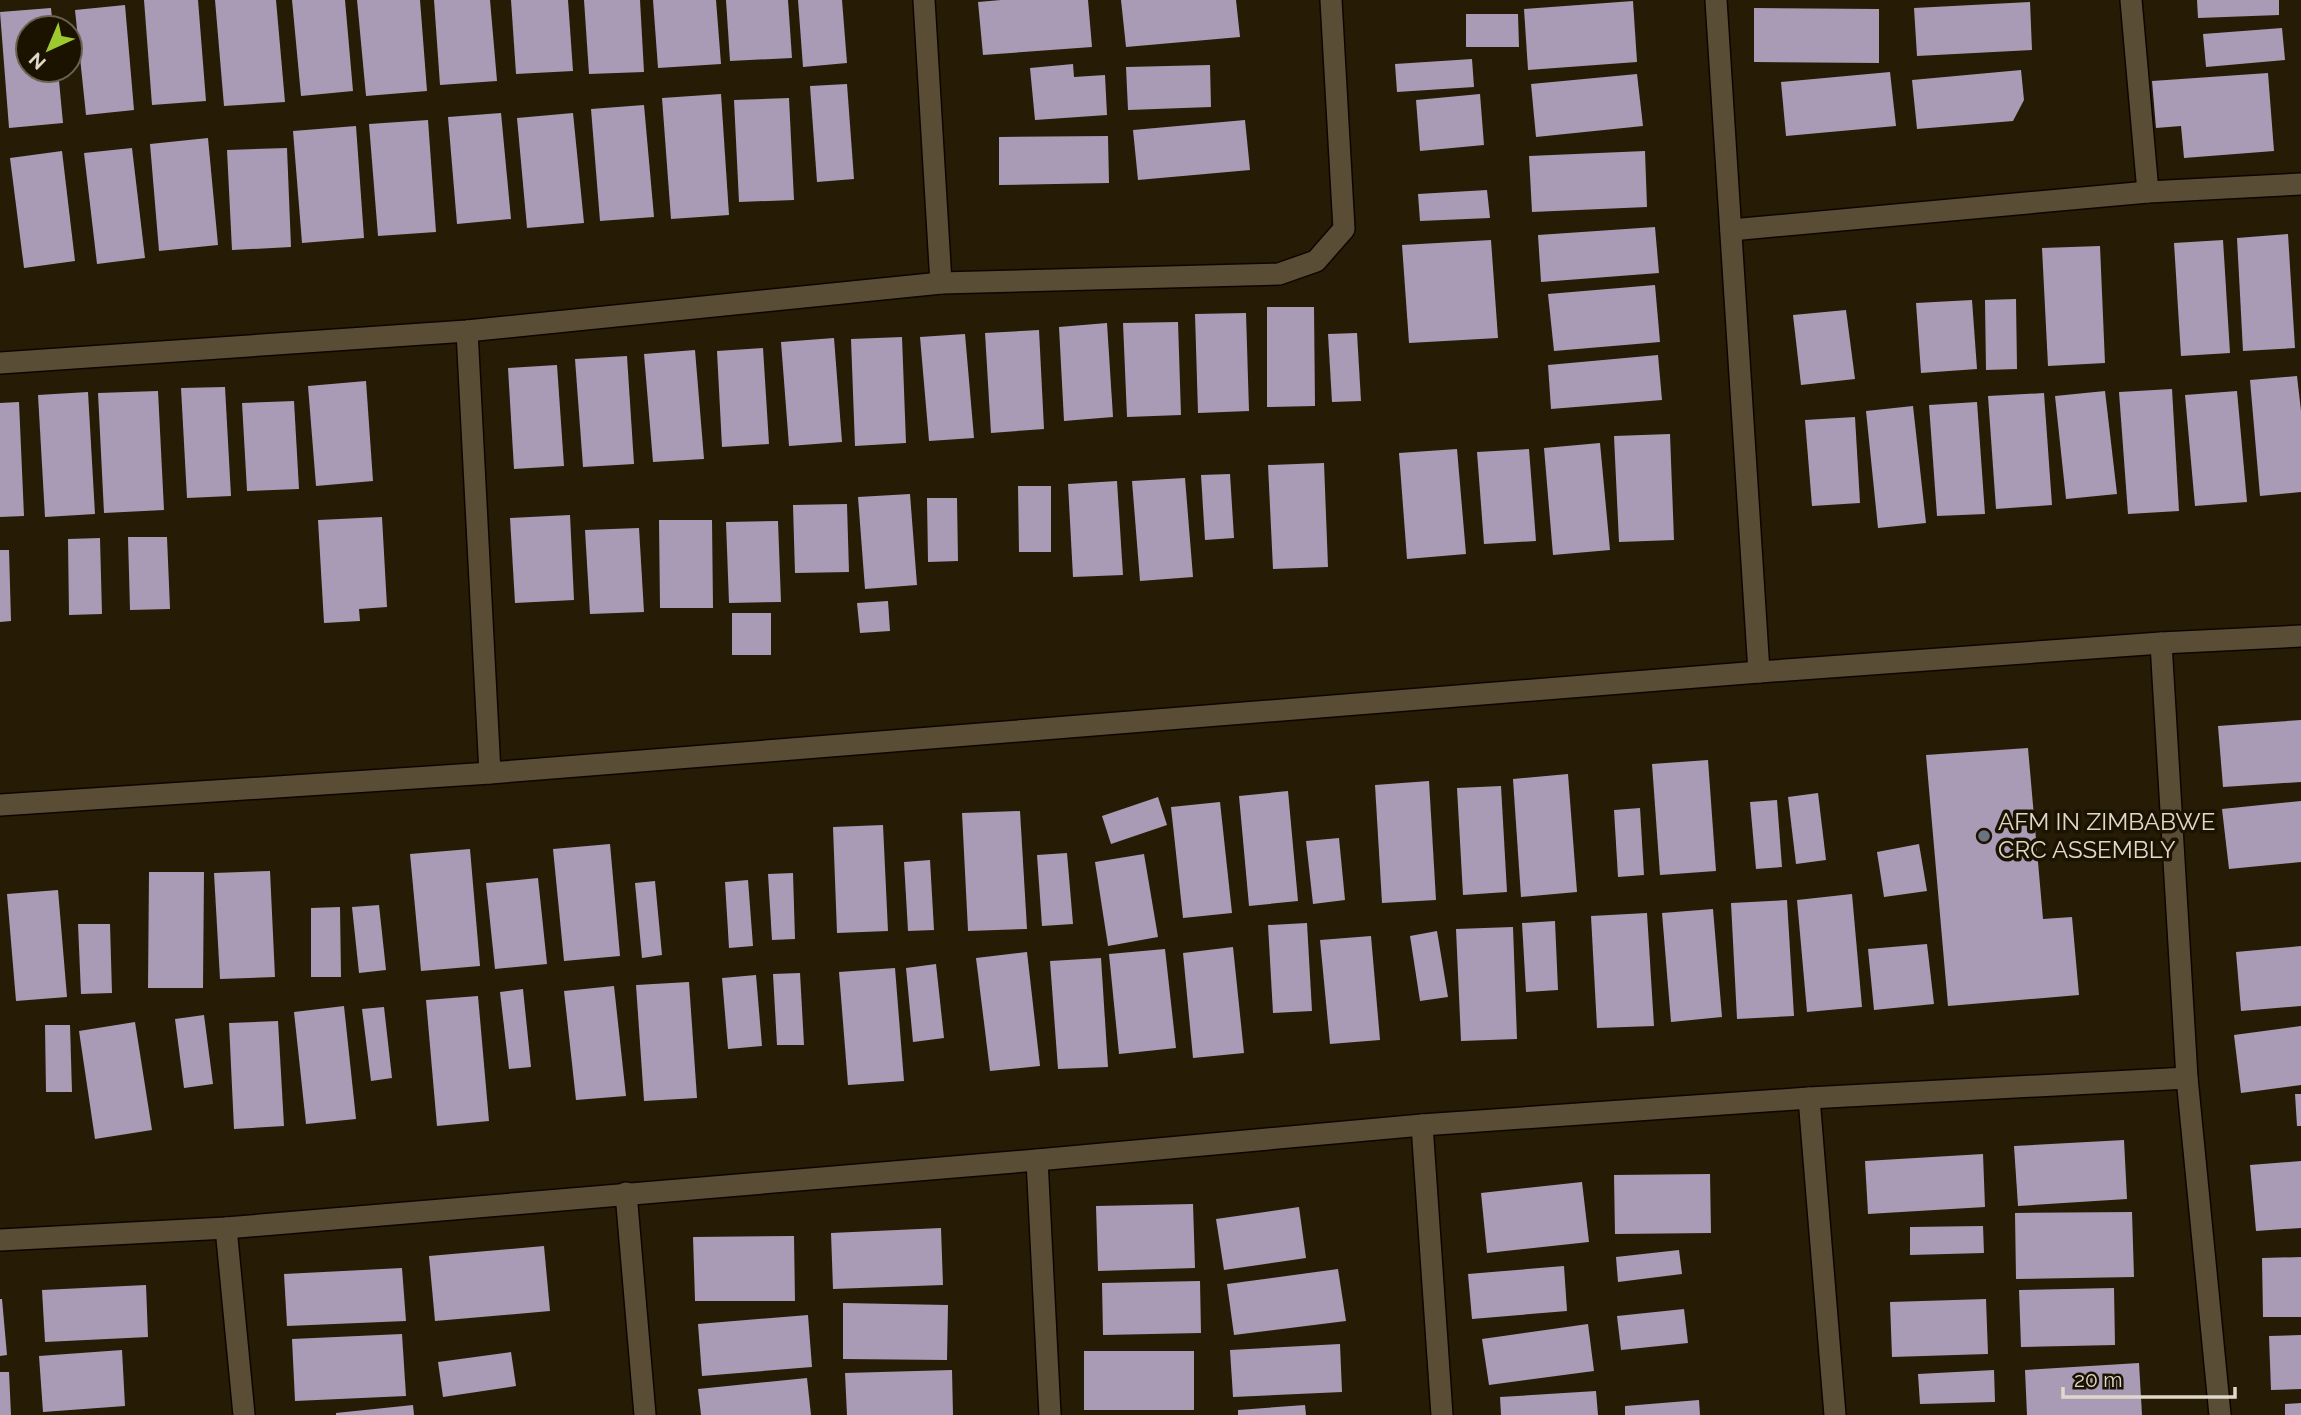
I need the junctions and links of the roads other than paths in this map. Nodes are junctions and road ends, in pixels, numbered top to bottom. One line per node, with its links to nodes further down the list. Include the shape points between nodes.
1 (924, 0): 8 (street)
2 (1331, 0): 8 (street, via 1344,229 1316,261 1279,274)
3 (1716, 0): 7 (street)
4 (2131, 0): 6 (street)
5 (2301, 184): 6 (street)
6 (2148, 192): 7 (street)
7 (1731, 230): 13 (street)
8 (941, 283): 9 (street)
9 (467, 331): 10 (street); 14 (street)
10 (0, 363)
11 (2301, 636): 12 (street)
12 (2161, 643): 13 (street); 16 (street)
13 (1759, 671): 14 (street)
14 (490, 773): 15 (street)
15 (0, 805)
16 (2186, 1078): 17 (street); 28 (street)
17 (1809, 1098): 18 (street); 27 (street)
18 (1422, 1125): 19 (street); 26 (street)
19 (1037, 1160): 20 (street); 25 (street)
20 (626, 1193): 21 (street); 24 (street)
21 (226, 1228): 22 (street); 23 (street)
22 (0, 1240)
23 (244, 1415)
24 (645, 1415)
25 (1050, 1415)
26 (1442, 1415)
27 (1835, 1415)
28 (2220, 1415)

